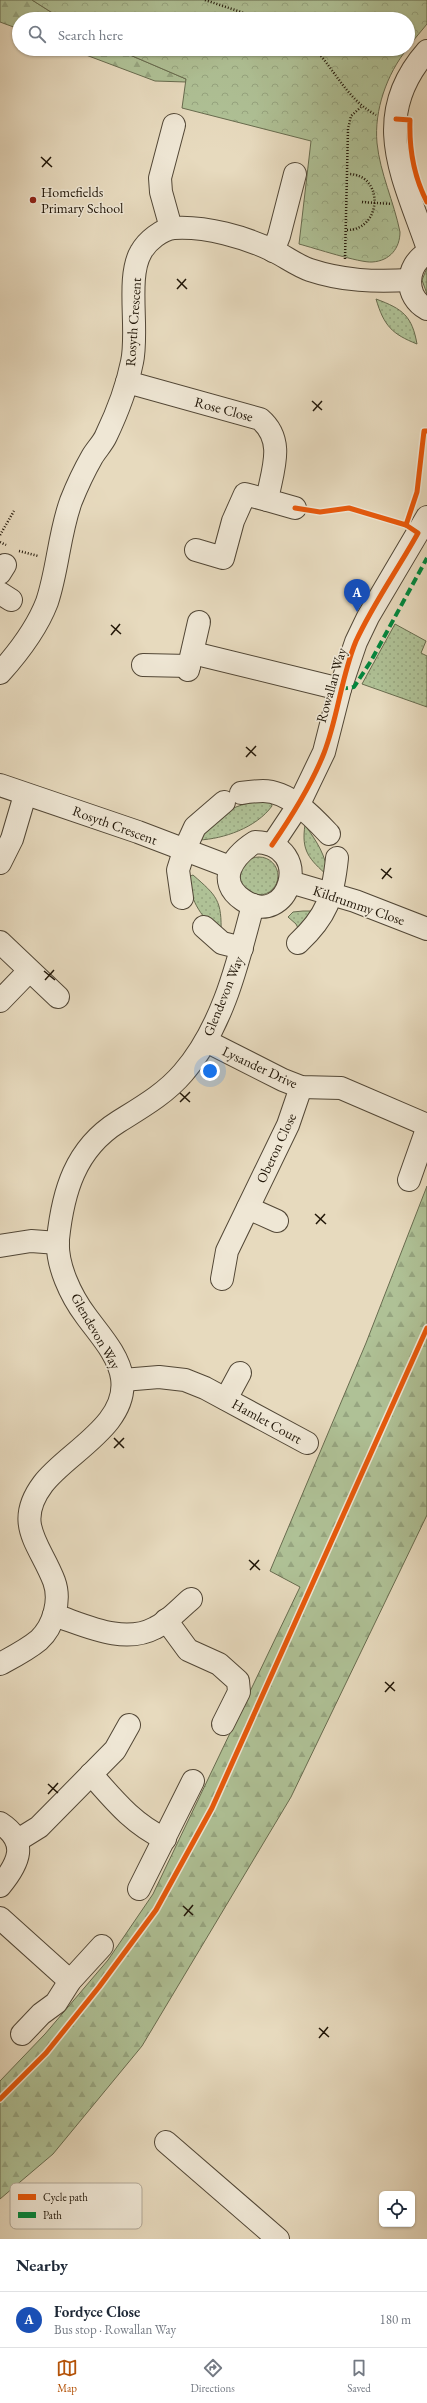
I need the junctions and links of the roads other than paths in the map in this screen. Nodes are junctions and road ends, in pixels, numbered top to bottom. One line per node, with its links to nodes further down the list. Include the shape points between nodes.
1 (427, 51): 5 (street, via 408,78 401,96 394,132 399,168 410,205)
2 (174, 125): 4 (street, via 160,178 160,192)
3 (295, 174): 6 (street)
4 (171, 228): 6 (street, via 202,229); 10 (street, Rosyth Crescent, via 148,243 140,252 134,283 134,347)
5 (427, 246)
6 (273, 251): 8 (street, via 308,270 343,279 381,282)
7 (427, 253): 8 (street, via 415,263)
8 (410, 280): 9 (street, via 415,299)
9 (427, 310)
10 (127, 382): 11 (street, Rose Close, via 249,415 270,427 276,448); 18 (street, Rosyth Crescent, via 106,437 92,457 71,501 54,574 40,618)
11 (267, 500): 12 (street); 14 (street, via 245,494 233,521 223,558)
12 (295, 508)
13 (427, 517): 19 (street, Rowallan Way, via 368,617 356,642)
14 (196, 550)
15 (199, 622): 16 (street)
16 (190, 663): 17 (street); 19 (street)
17 (143, 665)
18 (0, 674)
19 (340, 689): 22 (street, Rowallan Way, via 324,752)
20 (0, 785): 21 (street, Rosyth Crescent)
21 (25, 794): 25 (street, Rosyth Crescent, via 138,832); 27 (street, via 12,839)
22 (298, 806): 23 (street, via 311,815); 24 (street, Rowallan Way); 25 (street, via 281,796 264,791 233,798 195,827)
23 (329, 834)
24 (272, 845): 28 (street, via 254,842 243,850); 29 (street, via 285,857 290,866)
25 (184, 851): 28 (street, Rosyth Crescent); 31 (street, via 178,870)
26 (337, 858): 30 (street)
27 (0, 863)
28 (230, 867): 32 (street, via 228,880 233,891 242,900)
29 (290, 882): 30 (street, Kildrummy Close); 32 (street, via 288,891 274,904)
30 (332, 895): 34 (street, Kildrummy Close); 36 (street, via 327,909 314,928)
31 (182, 898)
32 (253, 905): 37 (street, Glendevon Way)
33 (204, 927): 37 (street, via 222,943)
34 (427, 929)
35 (0, 942): 38 (street)
36 (298, 943)
37 (242, 948): 41 (street, Glendevon Way)
38 (29, 971): 39 (street); 40 (street)
39 (58, 997)
40 (3, 998)
41 (206, 1041): 42 (street, Lysander Drive); 48 (street, Glendevon Way, via 169,1088 103,1133 86,1151 78,1162 65,1193)
42 (301, 1087): 43 (street, Lysander Drive, via 341,1088); 46 (street, Oberon Close, via 288,1125)
43 (427, 1125)
44 (427, 1130): 45 (street)
45 (409, 1180)
46 (248, 1208): 47 (street); 50 (street, Oberon Close, via 227,1251)
47 (277, 1221)
48 (58, 1243): 49 (street, via 31,1241); 52 (street, Glendevon Way, via 61,1267 73,1293 118,1364)
49 (0, 1246)
50 (222, 1279)
51 (240, 1372): 53 (street, Hamlet Court)
52 (123, 1380): 53 (street, Hamlet Court, via 159,1377 185,1380); 56 (street, Glendevon Way, via 121,1398 107,1423 44,1482 30,1509 32,1537 54,1582)
53 (226, 1399): 54 (street, Hamlet Court)
54 (307, 1444)
55 (191, 1599): 57 (street)
56 (54, 1615): 57 (street, via 105,1632 129,1636 155,1628); 58 (street, Glendevon Way, via 40,1639)
57 (166, 1620): 60 (street, via 188,1650 219,1664 238,1681 239,1692)
58 (0, 1664)
59 (129, 1724): 61 (street, via 116,1750)
60 (223, 1724)
61 (91, 1774): 64 (street, via 126,1814); 65 (street, via 39,1827)
62 (193, 1781): 64 (street)
63 (0, 1823): 65 (street)
64 (164, 1839): 67 (street)
65 (18, 1840): 66 (street, via 19,1851 14,1865)
66 (0, 1886)
67 (139, 1889)
68 (0, 1918): 70 (street)
69 (102, 1946): 70 (street)
70 (70, 1981): 71 (street, via 56,2003)
71 (22, 2034)
72 (166, 2142): 73 (street)
73 (278, 2239)

